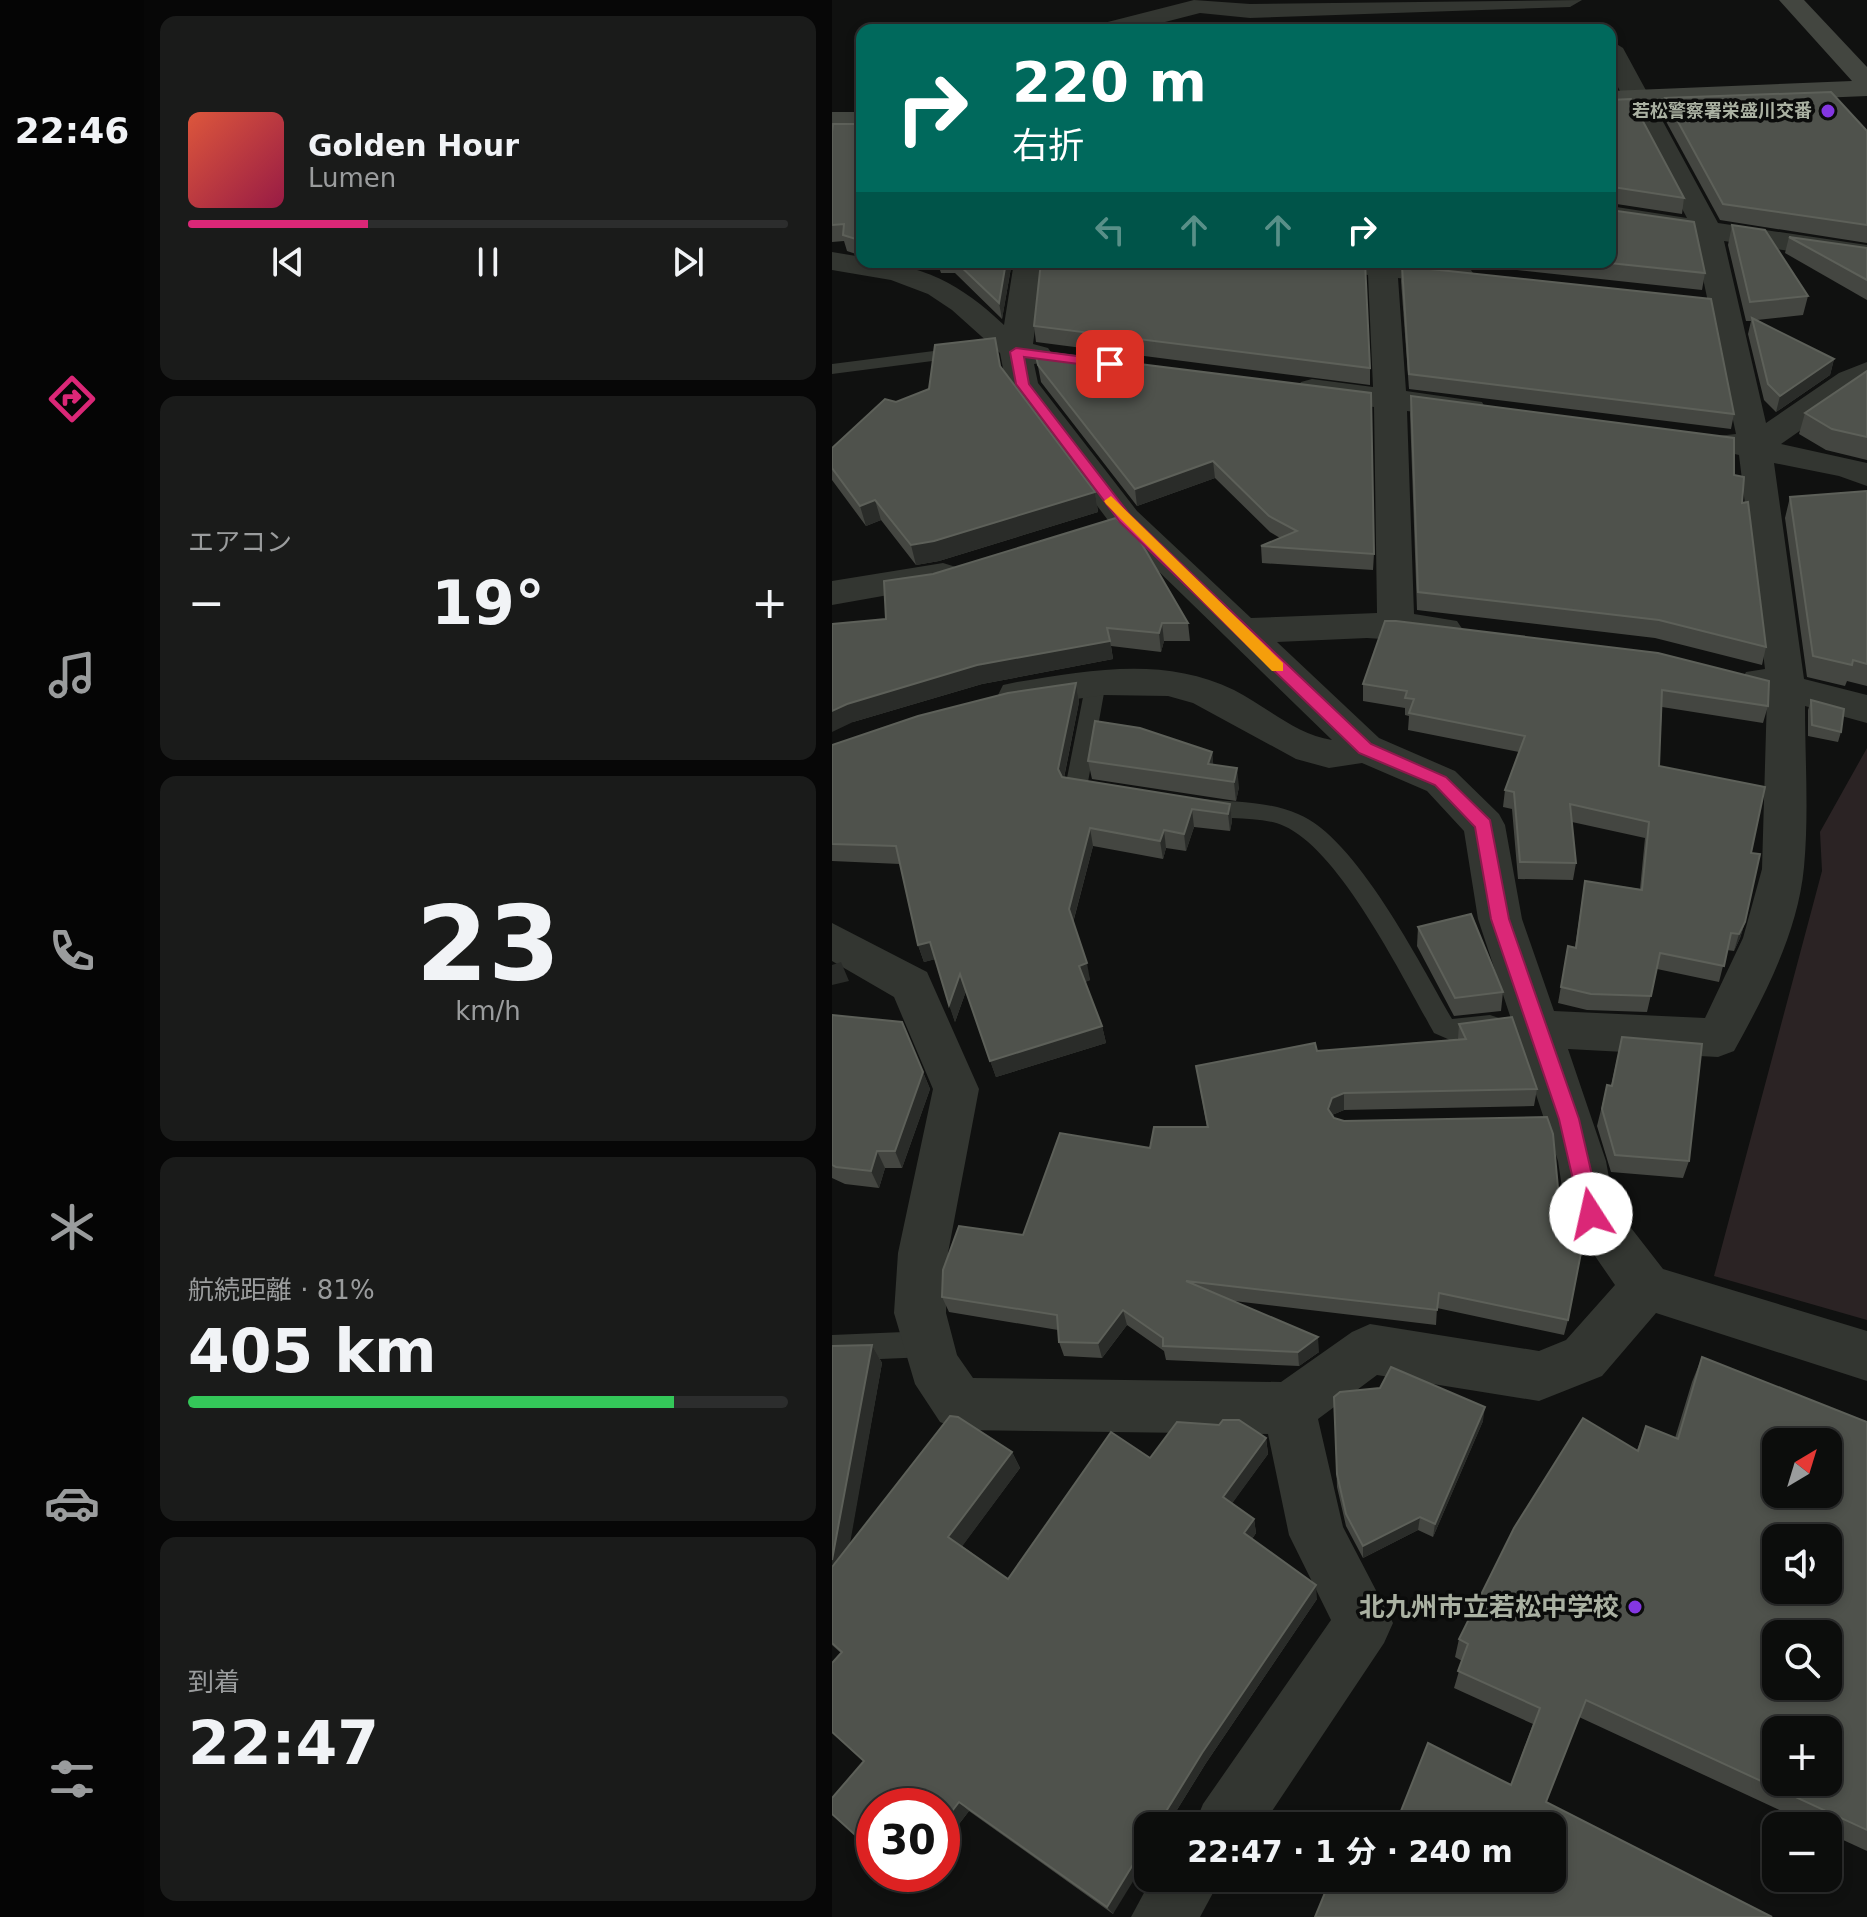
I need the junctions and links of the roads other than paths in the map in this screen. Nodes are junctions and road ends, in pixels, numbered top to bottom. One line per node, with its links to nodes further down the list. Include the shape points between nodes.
1 (1791, 0): 6 (street)
2 (1214, 3): 3 (street, via 1250,11); 4 (street)
3 (1583, 3)
4 (1129, 24)
5 (1616, 74): 8 (street)
6 (1867, 82)
7 (1867, 88): 8 (street)
8 (1622, 99): 12 (street)
9 (832, 120): 10 (street)
10 (856, 120)
11 (1616, 216): 12 (street)
12 (1707, 229): 13 (street); 29 (street, via 1706,303 1744,387)
13 (1867, 254)
14 (832, 261): 15 (street)
15 (856, 265)
16 (871, 268): 21 (street, via 916,276 954,296)
17 (1028, 268): 21 (street)
18 (1382, 268): 26 (street)
19 (1405, 268): 20 (street)
20 (1490, 279)
21 (1016, 352): 22 (street); 23 (lane, via 990,348); 34 (street, via 1022,384 1110,524)
22 (1063, 358)
23 (832, 369)
24 (1867, 372): 29 (street)
25 (1281, 385): 26 (street)
26 (1390, 398): 27 (street); 33 (street)
27 (1501, 413)
28 (1691, 438): 29 (street)
29 (1755, 446): 30 (street); 38 (street)
30 (1867, 476)
31 (974, 566): 32 (street)
32 (832, 593)
33 (1396, 623): 34 (street); 35 (street)
34 (1239, 631): 41 (street)
35 (1484, 635)
36 (1728, 672): 38 (street)
37 (1096, 682): 39 (street); 41 (street, via 1150,679 1193,688 1291,740 1330,754); 42 (lane, via 1076,788)
38 (1786, 687): 40 (street); 45 (street, via 1783,869 1765,938 1718,1038)
39 (987, 701)
40 (1867, 709)
41 (1365, 748): 45 (street, via 1441,781 1484,825 1500,919)
42 (1123, 795)
43 (1170, 802): 45 (lane, via 1295,820 1322,840 1377,916 1443,1026 1450,1030)
44 (832, 940): 47 (street, via 911,985 956,1089 923,1253 920,1313)
45 (1536, 1025): 46 (street, via 1554,1120 1591,1214)
46 (1646, 1287): 49 (street); 50 (street, via 1584,1358 1539,1376 1370,1349)
47 (928, 1344): 48 (lane); 50 (street, via 934,1366 959,1404)
48 (832, 1348)
49 (1867, 1356)
50 (1289, 1408): 51 (street, via 1317,1535 1364,1623)
51 (1235, 1812)
52 (1180, 1892): 53 (street)
53 (1163, 1917)

